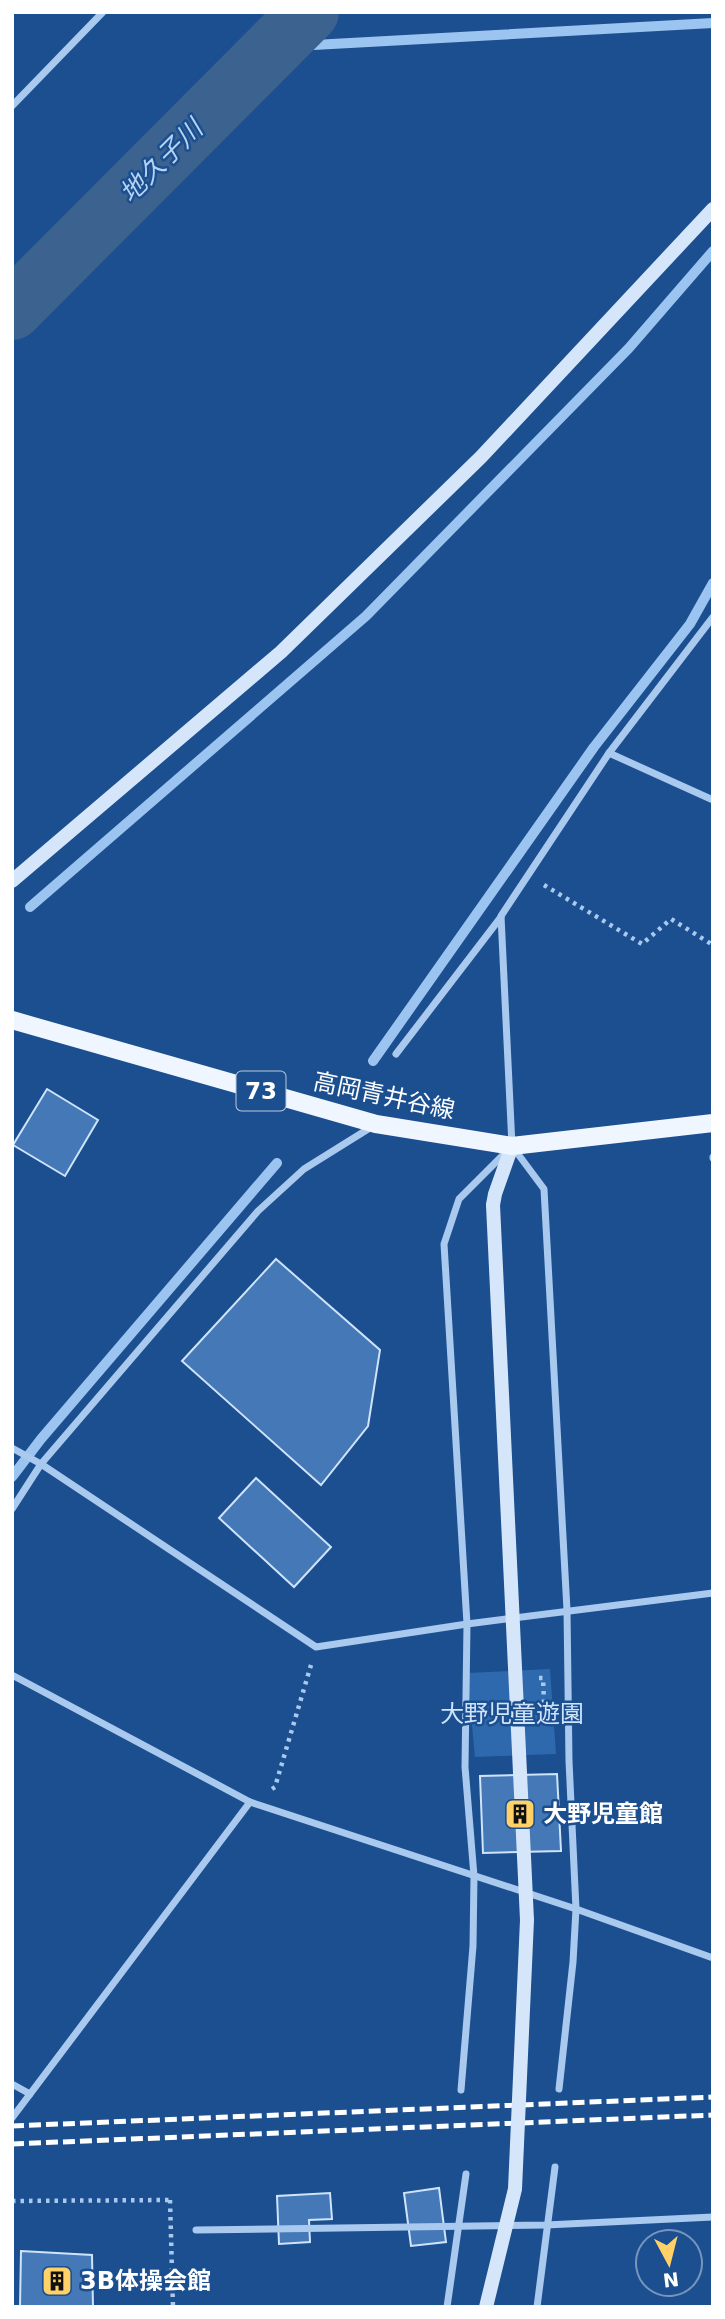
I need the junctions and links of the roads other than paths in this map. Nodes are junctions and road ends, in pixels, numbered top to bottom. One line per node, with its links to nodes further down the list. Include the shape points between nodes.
1 (103, 12): 2 (street)
2 (12, 106)
3 (713, 209): 7 (street, via 481,457 291,642)
4 (713, 617): 5 (street)
5 (609, 753): 6 (street); 8 (street)
6 (713, 800)
7 (12, 881)
8 (501, 916): 10 (street); 13 (street)
9 (12, 1020): 12 (main road, 高岡青井谷線 / 73)
10 (397, 1054)
11 (713, 1123): 13 (main road, 高岡青井谷線 / 73)
12 (376, 1124): 13 (main road, 高岡青井谷線 / 73); 15 (street, via 304,1169 258,1211)
13 (512, 1146): 18 (street, via 544,1189); 19 (street, via 459,1199 444,1244); 37 (street, bridge, via 493,1205 527,1920 515,2189)
14 (12, 1448): 15 (street)
15 (41, 1464): 16 (street); 19 (street, via 316,1647)
16 (12, 1509)
17 (713, 1593): 18 (street)
18 (568, 1610): 19 (street); 23 (street)
19 (467, 1624): 22 (street, via 465,1767)
20 (12, 1675): 21 (street)
21 (250, 1802): 22 (street); 28 (street)
22 (474, 1876): 23 (street); 27 (street)
23 (576, 1909): 24 (street); 26 (street)
24 (713, 1958)
25 (12, 2084): 28 (street)
26 (559, 2089)
27 (461, 2090)
28 (30, 2094): 29 (street)
29 (12, 2118)
30 (555, 2167): 33 (street)
31 (466, 2174): 34 (street)
32 (713, 2217): 33 (street)
33 (546, 2225): 34 (street); 38 (street)
34 (459, 2226): 35 (street); 36 (street)
35 (196, 2230)
36 (447, 2307)
37 (486, 2307)
38 (537, 2307)

